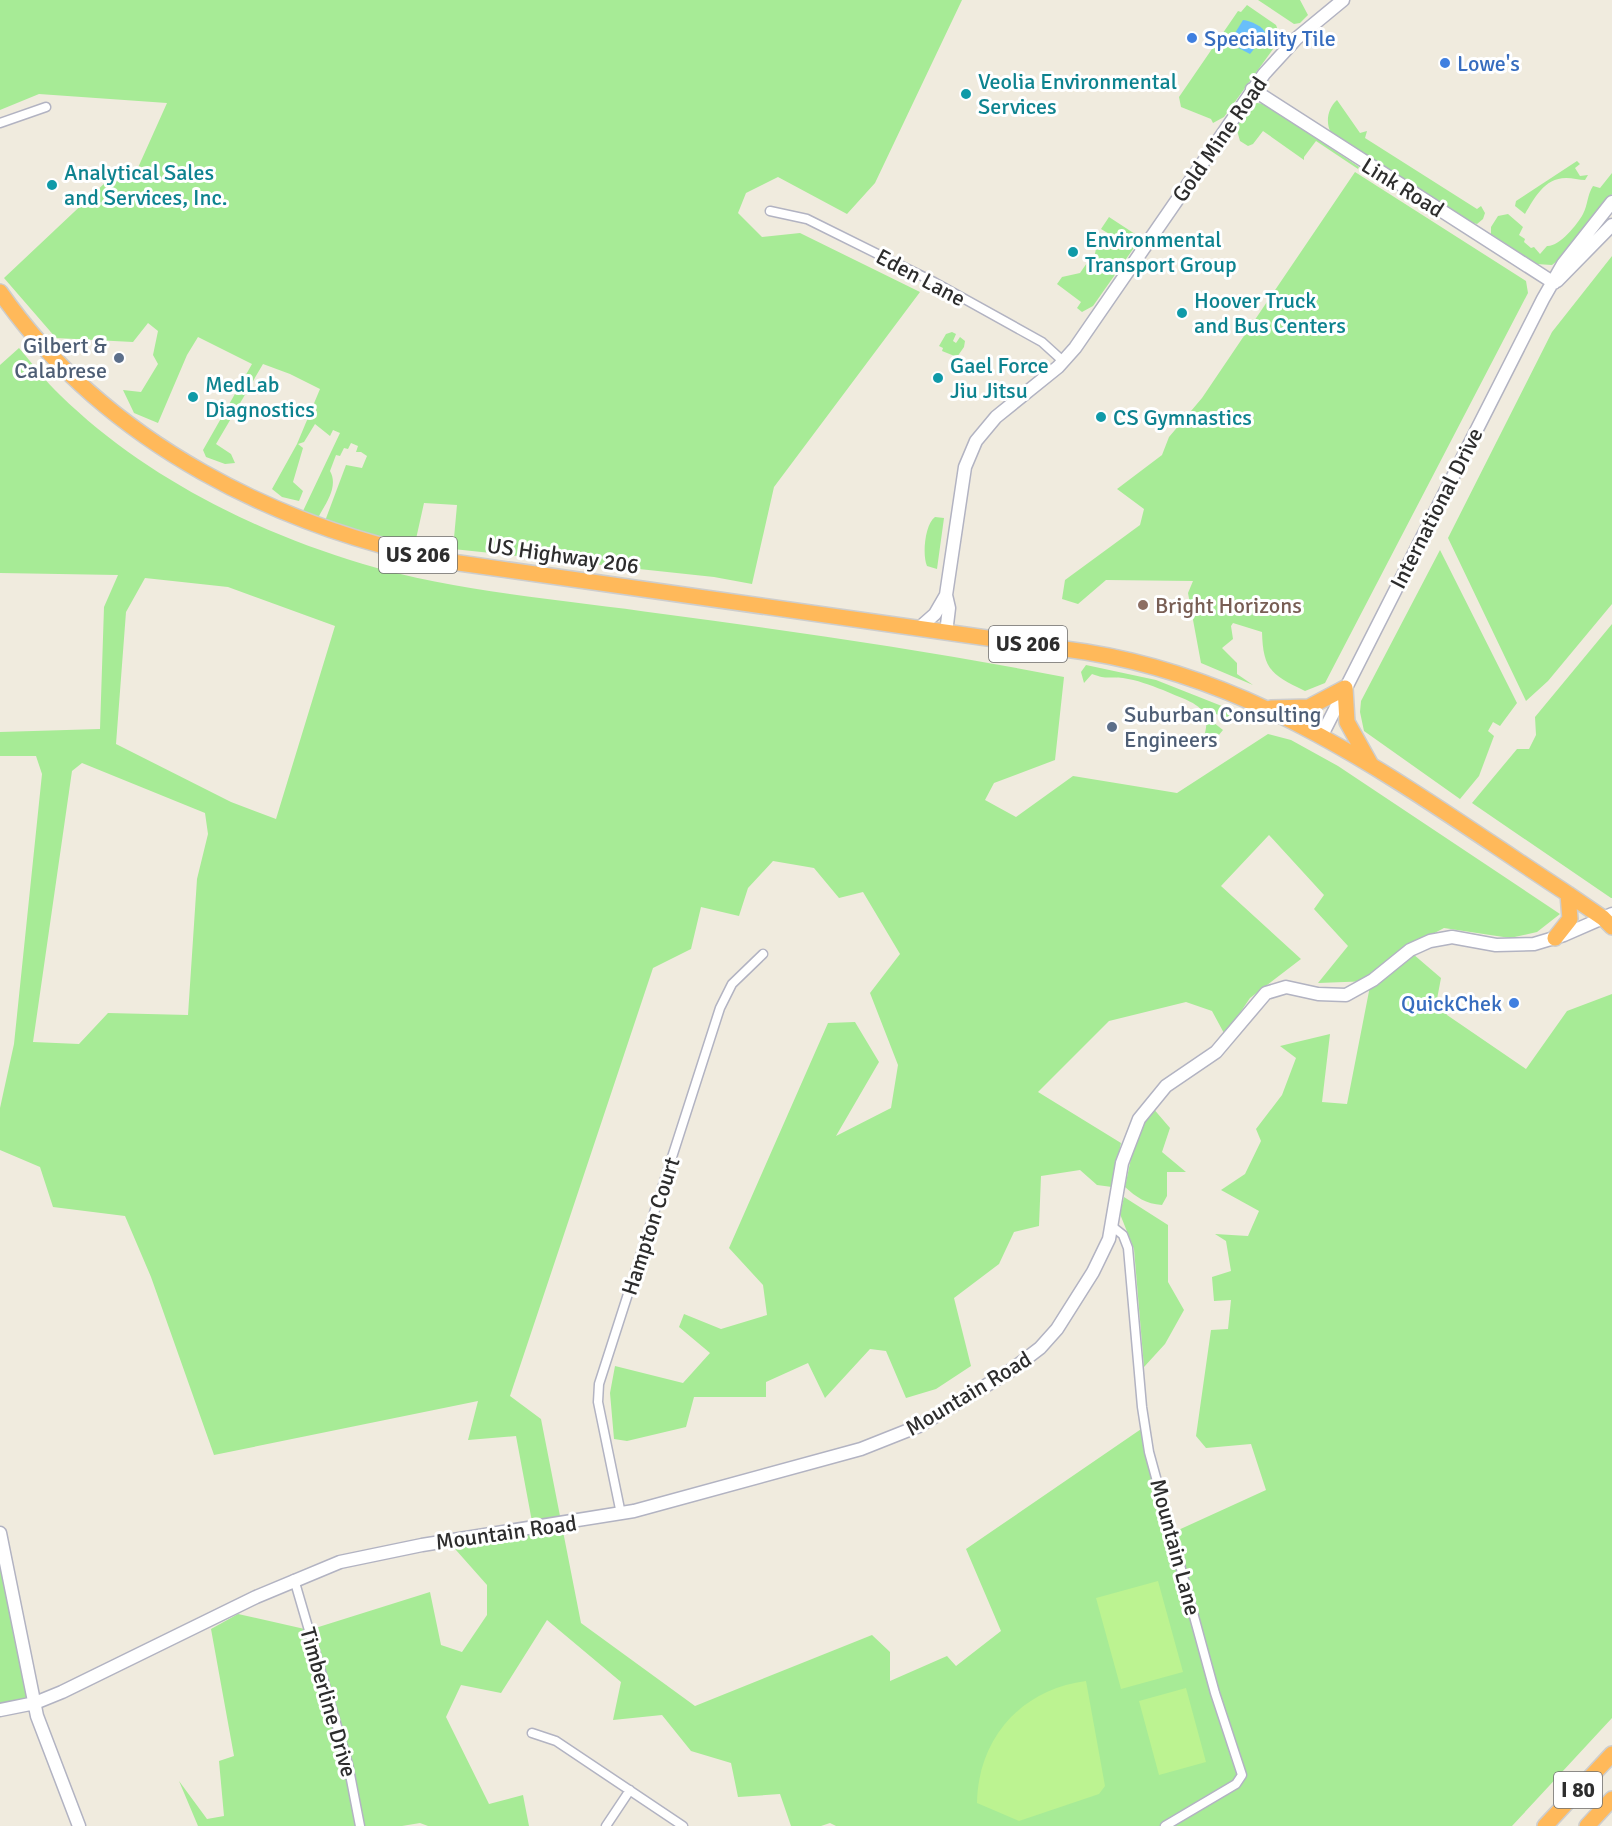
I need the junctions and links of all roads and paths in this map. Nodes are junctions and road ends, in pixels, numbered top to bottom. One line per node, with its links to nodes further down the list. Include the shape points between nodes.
1 (1343, 0): 2 (street, Gold Mine Road, via 1297,38)
2 (1252, 89): 8 (street, Link Road); 10 (street, Gold Mine Road)
3 (46, 107): 4 (street)
4 (0, 123)
5 (1612, 202): 8 (street, International Drive, via 1563,264)
6 (770, 211): 10 (street, Eden Lane, via 807,219 924,277 1042,342)
7 (1612, 225): 8 (street, International Drive)
8 (1554, 283): 14 (street, International Drive)
9 (0, 291): 12 (highway, US Highway 206 / US 206, via 65,368 142,433 214,478 321,527 374,544 459,563)
10 (1064, 362): 11 (street, Gold Mine Road, via 996,417 971,451 963,477)
11 (946, 595): 12 (street, Gold Mine Road, via 935,614); 13 (street, Gold Mine Road)
12 (918, 628): 13 (highway, US 206)
13 (946, 633): 15 (highway, US 206, via 1148,664)
14 (1345, 688): 15 (highway, via 1308,707); 16 (street, International Drive); 17 (highway, via 1347,722)
15 (1268, 708): 16 (highway, US 206)
16 (1322, 735): 17 (highway, US 206)
17 (1372, 767): 18 (highway, US 206)
18 (1568, 894): 19 (highway, US 206); 20 (highway, via 1570,919)
19 (1610, 920): 20 (street, Mountain Road)
20 (1555, 938): 22 (street, Mountain Road, via 1513,946 1459,938 1436,939 1417,946 1346,995 1286,987 1266,993 1216,1052 1166,1086 1139,1119 1122,1163)
21 (763, 954): 23 (street, Hampton Court, via 732,984 720,1008 599,1384 598,1402)
22 (1113, 1227): 23 (street, Mountain Road, via 1093,1272 1049,1338 1010,1371 919,1426 861,1449); 36 (street, Mountain Lane, via 1123,1234 1128,1248 1149,1452 1215,1693 1242,1775 1236,1784)
23 (621, 1514): 25 (street, Mountain Road, via 374,1554)
24 (0, 1533): 26 (street)
25 (294, 1580): 26 (street, Mountain Road); 33 (street, Timberline Drive, via 348,1764)
26 (35, 1703): 27 (street, Mountain Road); 32 (street)
27 (0, 1710)
28 (532, 1733): 30 (street, via 556,1741)
29 (1612, 1752): 37 (highway, I 80)
30 (630, 1790): 34 (street); 35 (street)
31 (1612, 1799): 38 (highway, I 80)
32 (79, 1826)
33 (360, 1826)
34 (606, 1826)
35 (683, 1826)
36 (1165, 1826)
37 (1545, 1826)
38 (1587, 1826)

